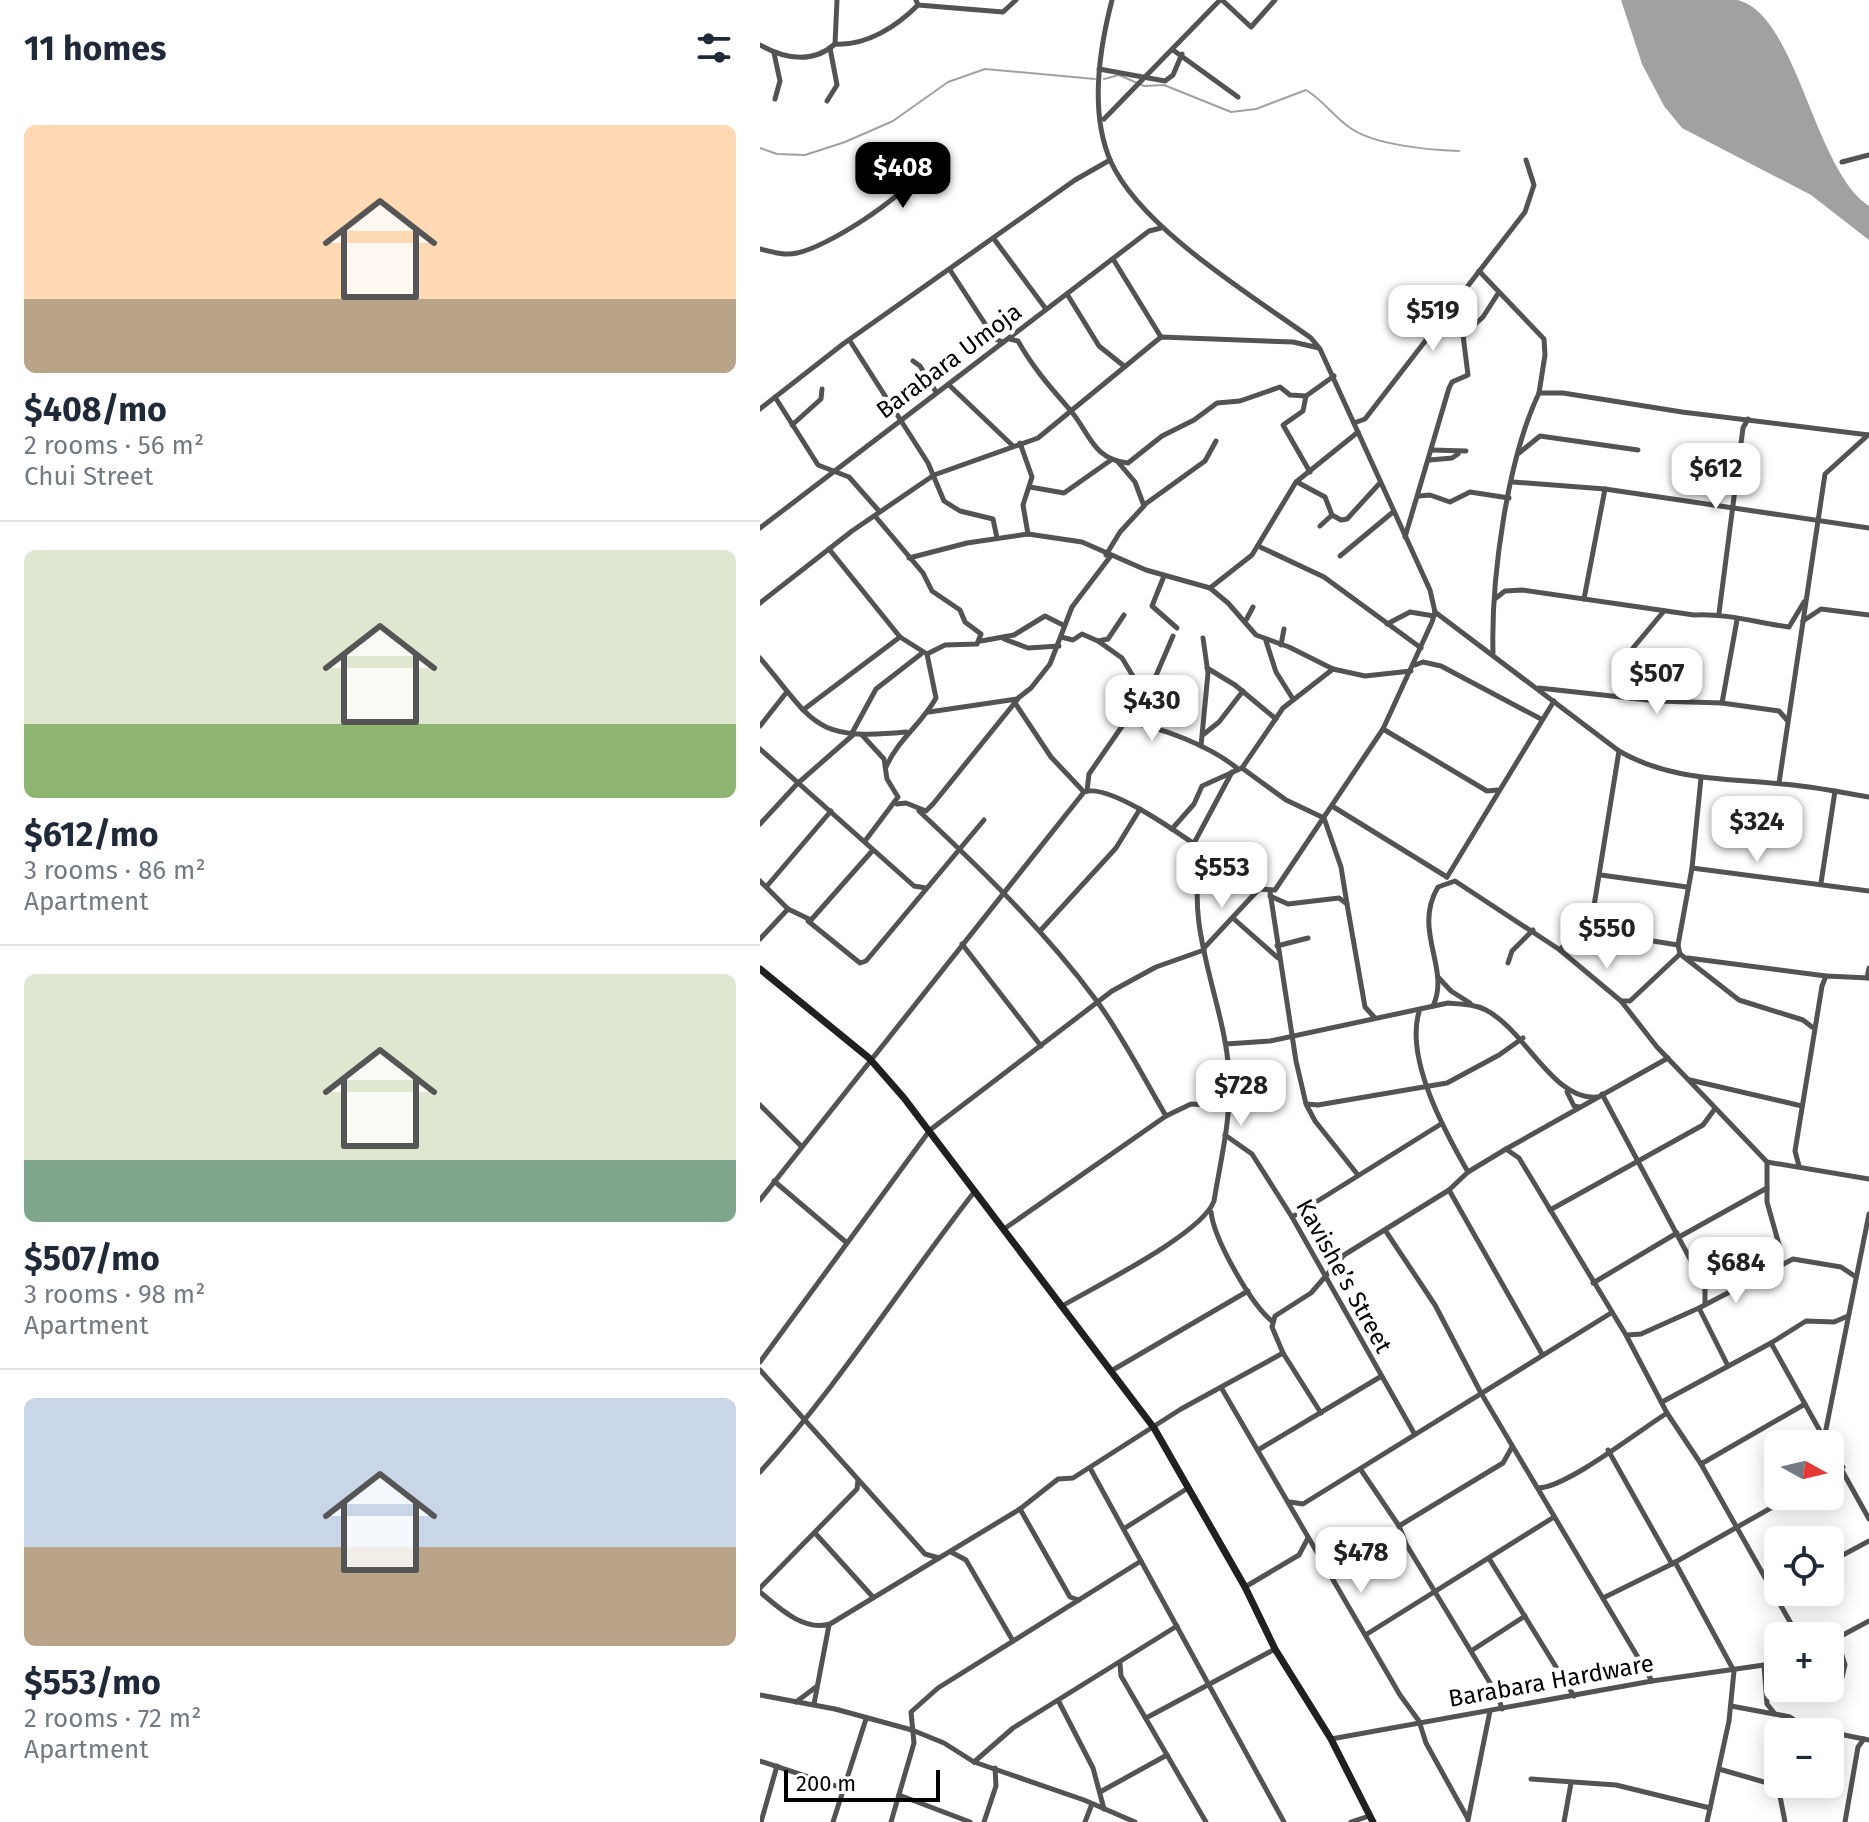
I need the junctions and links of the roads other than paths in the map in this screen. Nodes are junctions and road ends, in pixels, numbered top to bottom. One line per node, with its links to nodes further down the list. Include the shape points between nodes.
1 (837, 0): 8 (street)
2 (1016, 0): 6 (street, via 1003,12)
3 (1112, 0): 12 (street)
4 (1221, 0): 5 (street, via 1251,27); 9 (street)
5 (1275, 0)
6 (917, 3): 8 (street, via 892,28)
7 (760, 45): 10 (street)
8 (833, 46): 10 (street, via 806,58); 16 (street, via 837,85)
9 (1173, 50): 11 (street); 13 (street)
10 (774, 52): 15 (street, via 780,81)
11 (1182, 54): 13 (street, via 1170,80); 14 (street)
12 (1099, 69): 13 (street); 17 (street)
13 (1146, 78): 17 (street)
14 (1238, 97)
15 (775, 99)
16 (827, 101)
17 (1103, 120): 19 (street)
18 (1869, 155): 21 (street)
19 (1110, 160): 23 (street); 26 (street)
20 (1526, 160): 30 (street, via 1533,195)
21 (1842, 162)
22 (917, 173): 27 (street, via 898,196 802,252)
23 (1154, 220): 24 (street); 25 (street)
24 (1162, 228): 25 (street, Barabara Umoja); 39 (street)
25 (1149, 231): 28 (street, Barabara Umoja)
26 (994, 239): 29 (street); 33 (street)
27 (760, 249)
28 (1113, 259): 32 (street, Barabara Umoja); 35 (street)
29 (950, 270): 36 (street); 37 (street, via 995,339)
30 (1479, 271): 31 (street); 53 (street, via 1365,419)
31 (1499, 292): 46 (street, via 1544,339); 59 (street, via 1463,335 1468,375 1449,388)
32 (1067, 294): 33 (street, Barabara Umoja); 41 (street, via 1099,346)
33 (1046, 309): 34 (street, Barabara Umoja)
34 (1018, 332): 37 (street, Barabara Umoja); 38 (street)
35 (1161, 337): 39 (street, via 1293,342); 41 (street)
36 (850, 341): 48 (street); 52 (street)
37 (1007, 341): 38 (street); 43 (street, Barabara Umoja)
38 (1018, 341): 50 (street, via 1037,374)
39 (1320, 349): 42 (street)
40 (913, 361): 45 (street)
41 (1124, 366): 50 (street)
42 (1334, 376): 47 (street); 53 (street)
43 (949, 385): 45 (street, Barabara Umoja); 58 (street)
44 (822, 389): 54 (street, via 821,399)
45 (936, 392): 52 (street, Barabara Umoja)
46 (1539, 393): 51 (street); 61 (street)
47 (1306, 396): 63 (street, via 1290,395 1280,387 1217,403 1128,463); 65 (street, via 1303,411 1283,425)
48 (775, 397): 49 (street); 54 (street)
49 (760, 409)
50 (1072, 412): 57 (street, via 1038,438); 63 (street, via 1090,443)
51 (1748, 419): 75 (street); 79 (street, via 1869,435 1825,474)
52 (901, 421): 64 (street, Barabara Umoja); 66 (street)
53 (1354, 423): 55 (street)
54 (792, 425): 64 (street, via 818,465)
55 (1358, 432): 65 (street); 69 (street)
56 (1216, 441): 74 (street, via 1205,461)
57 (1020, 443): 58 (street); 70 (street, via 1032,472)
58 (1013, 446): 66 (street)
59 (1432, 450): 62 (street); 62 (street, via 1462,452)
60 (1638, 450): 61 (street, via 1540,436)
61 (1519, 454): 68 (street)
62 (1429, 460): 72 (street)
63 (1114, 461): 70 (street, via 1064,493); 74 (street, via 1135,482)
64 (835, 472): 77 (street, via 849,477); 81 (street, Barabara Umoja)
65 (1310, 472): 67 (street)
66 (934, 475): 77 (street); 84 (street, via 948,506 993,519)
67 (1296, 482): 78 (street, via 1325,497); 86 (street)
68 (1513, 482): 71 (street); 73 (street)
69 (1379, 484): 76 (street); 78 (street, via 1347,519)
70 (1030, 487): 83 (street, via 1023,505)
71 (1605, 489): 75 (street); 94 (street)
72 (1418, 497): 73 (street, via 1450,502 1470,492); 85 (street)
73 (1509, 498): 93 (street)
74 (1144, 506): 88 (street, via 1120,532)
75 (1731, 510): 79 (street); 99 (street)
76 (1393, 512): 85 (street); 89 (street)
77 (877, 514): 87 (street); 90 (street)
78 (1332, 515): 80 (street)
79 (1819, 520): 82 (street); 95 (street)
80 (1320, 526)
81 (760, 528)
82 (1869, 528)
83 (1028, 534): 84 (street); 88 (street, via 1082,542)
84 (997, 538): 90 (street)
85 (1405, 538): 100 (street, via 1430,590)
86 (1258, 546): 92 (street); 106 (street, via 1324,577)
87 (829, 549): 96 (street); 112 (street)
88 (1108, 556): 91 (street); 107 (street)
89 (1340, 556)
90 (909, 558): 114 (street, via 932,591 960,610)
91 (1164, 576): 92 (street); 108 (street, via 1152,606)
92 (1210, 588): 104 (street)
93 (1495, 599): 94 (street, via 1511,590); 110 (street)
94 (1584, 599): 98 (street)
95 (1805, 601): 103 (street, via 1789,627); 105 (street)
96 (760, 603)
97 (1253, 607): 104 (street)
98 (1665, 611): 99 (street); 133 (street, via 1633,648)
99 (1719, 613): 103 (street)
100 (1435, 614): 106 (street, via 1410,612); 119 (street); 122 (street)
101 (1124, 615): 117 (street, via 1111,636)
102 (1869, 615): 105 (street, via 1822,609)
103 (1737, 620): 137 (street)
104 (1245, 622): 118 (street)
105 (1802, 622): 143 (street)
106 (1386, 624): 122 (street)
107 (1064, 626): 113 (street); 115 (street, via 1045,616)
108 (1177, 628)
109 (1284, 629): 120 (street)
110 (1493, 633): 119 (street); 123 (street)
111 (1173, 636): 132 (street)
112 (900, 637): 124 (street); 138 (street)
113 (1061, 637): 117 (street, via 1073,640 1082,634); 121 (street)
114 (981, 638): 115 (street); 124 (street, via 969,647 945,645)
115 (1003, 638): 121 (street, via 1028,648)
116 (1203, 638): 126 (street)
117 (1098, 641): 132 (street, via 1122,658)
118 (1266, 641): 120 (street); 134 (street, via 1276,672)
119 (1478, 643): 123 (street)
120 (1281, 645): 128 (street)
121 (1059, 646): 135 (street)
122 (1421, 648): 127 (street)
123 (1493, 653): 129 (street)
124 (924, 654): 139 (street, via 937,690); 147 (street, via 876,689)
125 (760, 658): 131 (street)
126 (1207, 668): 130 (street); 148 (street)
127 (1412, 668): 128 (street, via 1365,676); 141 (street, via 1423,662 1441,666); 145 (street)
128 (1333, 669): 134 (street)
129 (1538, 688): 133 (street); 136 (street)
130 (1243, 691): 140 (street); 148 (street)
131 (786, 693): 138 (street); 144 (street)
132 (1145, 696): 142 (street, via 1127,712)
133 (1628, 697): 137 (street)
134 (1293, 699): 140 (street)
135 (1016, 701): 139 (street); 161 (street, via 1051,757); 168 (street, via 933,804)
136 (1554, 701): 141 (street); 151 (street)
137 (1722, 703): 143 (street, via 1779,711)
138 (803, 710): 147 (street, via 819,726)
139 (928, 712): 146 (street)
140 (1276, 719): 153 (street)
141 (1541, 719): 158 (street)
142 (1125, 722): 149 (street); 161 (street, via 1092,768)
143 (1788, 723): 155 (street)
144 (760, 726)
145 (1383, 729): 159 (street); 165 (street)
146 (907, 732): 147 (street); 152 (street)
147 (856, 734): 152 (street); 156 (street)
148 (1204, 734): 149 (street)
149 (1201, 746): 153 (street, via 1221,754)
150 (760, 749): 156 (street)
151 (1619, 751): 154 (street, via 1661,771); 180 (street)
152 (886, 767): 164 (street)
153 (1237, 770): 169 (street); 172 (street, via 1202,786); 174 (street)
154 (1701, 778): 155 (street); 178 (street)
155 (1779, 783): 160 (street)
156 (797, 784): 167 (street); 171 (street)
157 (1869, 786): 162 (street)
158 (1498, 790): 159 (street); 163 (street)
159 (1487, 791): 163 (street)
160 (1835, 791): 162 (street); 184 (street)
161 (1085, 792): 166 (street, via 1099,789); 191 (street)
162 (1868, 796)
163 (1492, 799): 181 (street)
164 (897, 804): 168 (street); 173 (street)
165 (1332, 806): 169 (street); 179 (street)
166 (1140, 809): 172 (street); 202 (street, via 1116,848)
167 (831, 811): 173 (street); 185 (street)
168 (919, 811): 175 (street)
169 (1324, 818): 192 (street, via 1289,872); 193 (street)
170 (984, 820): 175 (street)
171 (760, 824)
172 (1172, 829): 174 (street)
173 (865, 841): 176 (street)
174 (1193, 845): 177 (street)
175 (959, 849): 189 (street); 191 (street)
176 (873, 850): 186 (street); 199 (street)
177 (1203, 853): 192 (street); 208 (street, via 1194,891)
178 (1692, 868): 184 (street); 188 (street)
179 (1434, 870): 181 (street); 187 (street)
180 (1601, 874): 188 (street); 200 (street)
181 (1447, 877): 183 (street)
182 (760, 881): 185 (street)
183 (1455, 881): 187 (street); 201 (street)
184 (1821, 883): 190 (street)
185 (767, 886): 197 (street)
186 (914, 886): 189 (street); 194 (street)
187 (1438, 887): 216 (street, via 1427,919)
188 (1687, 887): 206 (street)
189 (926, 888): 194 (street)
190 (1869, 891)
191 (1005, 892): 202 (street); 205 (street)
192 (1266, 893): 195 (street, via 1288,904); 198 (street); 207 (street)
193 (1345, 894): 195 (street); 196 (street)
194 (918, 897): 199 (street, via 860,963)
195 (1339, 898): 196 (street)
196 (1347, 904): 227 (street)
197 (788, 909): 199 (street); 204 (street)
198 (1234, 919): 208 (street); 211 (street)
199 (808, 921)
200 (1585, 921): 206 (street, via 1625,922 1653,941); 209 (street)
201 (1533, 930): 209 (street); 212 (street, via 1512,951)
202 (1040, 931): 219 (street)
203 (1308, 938): 207 (street)
204 (760, 939)
205 (962, 944): 236 (street); 237 (street)
206 (1678, 945): 210 (street)
207 (1277, 946): 211 (street)
208 (1204, 949): 219 (street, via 1156,967); 235 (street)
209 (1560, 950): 220 (street)
210 (1683, 956): 215 (street); 221 (street); 232 (street, via 1739,1000)
211 (1279, 958): 233 (street)
212 (1508, 963)
213 (1869, 968): 217 (street)
214 (760, 969): 237 (street)
215 (1826, 976): 217 (street); 232 (street)
216 (1437, 977): 218 (street); 224 (street)
217 (1868, 978)
218 (1439, 993): 222 (street); 223 (street)
219 (1097, 1001): 236 (street); 249 (street)
220 (1621, 1001): 221 (street); 225 (street)
221 (1630, 1001): 225 (street)
222 (1448, 1003): 223 (street); 224 (street)
223 (1433, 1006): 226 (street)
224 (1475, 1006): 234 (street)
225 (1627, 1010): 238 (street)
226 (1419, 1011): 228 (street); 231 (street)
227 (1366, 1012): 229 (street); 230 (street)
228 (1405, 1014): 229 (street); 231 (street)
229 (1376, 1018): 230 (street)
230 (1362, 1021): 233 (street)
231 (1416, 1021): 240 (street)
232 (1813, 1028): 247 (street)
233 (1294, 1034): 235 (street); 243 (street)
234 (1523, 1038): 240 (street, via 1447,1083); 241 (street)
235 (1226, 1044): 245 (street)
236 (1041, 1046): 251 (street)
237 (869, 1058): 251 (street); 254 (street)
238 (1668, 1058): 239 (street); 242 (street)
239 (1689, 1079): 247 (street); 248 (street)
240 (1426, 1088): 243 (street); 250 (street)
241 (1566, 1091): 242 (street); 246 (street)
242 (1600, 1095): 246 (street); 257 (street)
243 (1306, 1104): 261 (street)
244 (760, 1105): 254 (street)
245 (1230, 1106): 249 (street, via 1191,1104); 252 (street)
246 (1579, 1106): 255 (street)
247 (1802, 1106): 259 (street, via 1795,1151)
248 (1714, 1110): 257 (street, via 1703,1125); 258 (street)
249 (1166, 1116): 274 (street)
250 (1441, 1124): 260 (street); 261 (street)
251 (930, 1130): 265 (street); 278 (street)
252 (1225, 1135): 253 (street, Kavishe’s Street); 256 (street)
253 (1236, 1142): 256 (street); 271 (street, Kavishe’s Street, via 1252,1154)
254 (801, 1146): 263 (street)
255 (1506, 1149): 260 (street); 268 (street, via 1519,1158)
256 (1223, 1150): 269 (street)
257 (1638, 1159): 268 (street); 276 (street)
258 (1767, 1162): 259 (street); 264 (street)
259 (1800, 1167): 262 (street)
260 (1468, 1172): 266 (street)
261 (1358, 1175): 271 (street)
262 (1869, 1179)
263 (774, 1181): 267 (street); 278 (street)
264 (1767, 1188): 276 (street); 281 (street, via 1780,1248)
265 (975, 1190): 274 (street); 307 (street)
266 (1449, 1190): 275 (street); 295 (street)
267 (760, 1200)
268 (1550, 1210): 284 (street)
269 (1210, 1211): 272 (street); 273 (street)
270 (1869, 1214): 277 (street)
271 (1292, 1217): 279 (street, Kavishe’s Street)
272 (1199, 1222): 273 (street); 287 (street)
273 (1213, 1226): 285 (street)
274 (1004, 1229): 287 (street)
275 (1385, 1230): 280 (street); 302 (street, via 1435,1305)
276 (1678, 1235): 284 (street); 286 (street, via 1705,1287)
277 (1867, 1236): 283 (street)
278 (847, 1243): 296 (street)
279 (1322, 1264): 280 (street); 282 (street, Kavishe’s Street)
280 (1333, 1264): 282 (street)
281 (1778, 1267): 283 (street, via 1795,1259 1841,1267); 286 (street)
282 (1327, 1273): 291 (street, via 1311,1293); 300 (street, Kavishe’s Street)
283 (1856, 1277): 290 (street)
284 (1593, 1283): 289 (street)
285 (1248, 1291): 291 (street); 299 (street)
286 (1705, 1304): 288 (street)
287 (1062, 1306): 299 (street)
288 (1699, 1308): 292 (street, via 1641,1334); 297 (street)
289 (1611, 1313): 292 (street); 295 (street)
290 (1849, 1316): 293 (street, via 1834,1322 1806,1321); 310 (street)
291 (1273, 1322): 294 (street)
292 (1626, 1335): 303 (street)
293 (1771, 1343): 297 (street); 304 (street)
294 (1283, 1353): 301 (street); 305 (street)
295 (1542, 1354): 302 (street)
296 (760, 1362)
297 (1727, 1364): 303 (street)
298 (760, 1370): 307 (street)
299 (1111, 1371): 308 (street)
300 (1380, 1377): 305 (street); 311 (street, Kavishe’s Street)
301 (1222, 1389): 308 (street); 313 (street)
302 (1481, 1393): 311 (street); 312 (street)
303 (1662, 1402): 306 (street)
304 (1805, 1404): 309 (street); 317 (street)
305 (1321, 1413): 313 (street)
306 (1667, 1413): 314 (street); 317 (street)
307 (807, 1421): 321 (street); 322 (street)
308 (1154, 1428): 318 (street); 325 (street)
309 (1822, 1430)
310 (1826, 1430)
311 (1414, 1433): 320 (street)
312 (1512, 1446): 315 (street); 316 (street)
313 (1258, 1450): 328 (street)
314 (1608, 1450): 323 (street); 349 (street)
315 (1508, 1459): 316 (street); 336 (street)
316 (1521, 1461): 326 (street)
317 (1701, 1464): 338 (street)
318 (1090, 1468): 331 (street, via 1058,1479); 337 (street)
319 (1844, 1469): 335 (street)
320 (1361, 1470): 330 (street); 336 (street)
321 (760, 1472)
322 (858, 1479): 324 (street); 327 (street)
323 (1553, 1485): 326 (street); 329 (street)
324 (866, 1487): 327 (street); 346 (street, via 925,1554)
325 (1189, 1487): 337 (street); 351 (street)
326 (1538, 1488): 329 (street)
327 (857, 1489): 339 (street)
328 (1289, 1502): 330 (street); 334 (street)
329 (1546, 1502): 333 (street)
330 (1303, 1504): 334 (street)
331 (1020, 1509): 342 (street); 356 (street, via 1070,1597)
332 (1768, 1510): 338 (street)
333 (1554, 1517): 347 (street); 355 (street)
334 (1298, 1518): 340 (street)
335 (1869, 1519)
336 (1399, 1526): 353 (street)
337 (1125, 1528): 348 (street)
338 (1735, 1529): 349 (street); 350 (street)
339 (815, 1533): 352 (street); 354 (street)
340 (1308, 1536): 344 (street); 345 (street)
341 (1869, 1541): 343 (street)
342 (950, 1551): 346 (street); 365 (street, via 966,1560)
343 (1844, 1554)
344 (1299, 1555): 345 (street); 351 (street)
345 (1320, 1555): 363 (street)
346 (940, 1558): 354 (street)
347 (1490, 1560): 353 (street); 357 (street)
348 (1141, 1561): 356 (street); 360 (street)
349 (1674, 1563): 355 (street); 370 (street)
350 (1764, 1574)
351 (1245, 1587): 366 (street)
352 (760, 1590): 361 (street, via 778,1608)
353 (1435, 1590): 363 (street); 367 (street)
354 (872, 1596): 359 (street)
355 (1603, 1598): 373 (street)
356 (1080, 1600): 365 (street)
357 (1525, 1616): 367 (street); 377 (street)
358 (1869, 1621): 364 (street)
359 (830, 1624): 361 (street); 362 (street)
360 (1177, 1626): 368 (street); 374 (street)
361 (819, 1627): 362 (street)
362 (826, 1634): 375 (street)
363 (1367, 1634): 389 (street)
364 (1844, 1635)
365 (1013, 1641): 388 (street, via 938,1688 913,1708)
366 (1275, 1649): 374 (street); 392 (street)
367 (1471, 1651): 383 (street)
368 (1121, 1663): 371 (street); 372 (street)
369 (1764, 1666): 370 (street, Barabara Hardware)
370 (1734, 1671): 373 (street, Barabara Hardware); 382 (street)
371 (1105, 1673): 372 (street); 379 (street)
372 (1121, 1676): 386 (street)
373 (1652, 1681): 377 (street, Barabara Hardware)
374 (1210, 1684): 386 (street); 419 (street)
375 (816, 1686): 378 (street); 381 (street)
376 (760, 1695): 378 (street)
377 (1574, 1696): 383 (street, Barabara Hardware)
378 (796, 1702): 381 (street)
379 (1059, 1702): 396 (street, via 1013,1728); 403 (street)
380 (1767, 1702): 385 (street)
381 (814, 1704): 387 (street)
382 (1731, 1706): 385 (street); 399 (street)
383 (1501, 1709): 384 (street, Barabara Hardware)
384 (1490, 1711): 389 (street, Barabara Hardware); 410 (street)
385 (1775, 1714): 393 (street, via 1805,1727)
386 (1146, 1718): 394 (street)
387 (866, 1719): 390 (street); 402 (street)
388 (910, 1719): 390 (street); 391 (street)
389 (1419, 1721): 392 (street, Barabara Hardware); 410 (street)
390 (895, 1726): 391 (street)
391 (912, 1730): 396 (street); 404 (street, via 914,1743)
392 (1331, 1739): 408 (street)
393 (1867, 1740): 424 (street, via 1858,1747)
394 (1167, 1755): 403 (street); 418 (street)
395 (760, 1761): 397 (street)
396 (974, 1762): 398 (street)
397 (777, 1766): 402 (street); 411 (street)
398 (995, 1768): 405 (street); 415 (street, via 996,1786)
399 (1718, 1769): 406 (street); 423 (street, via 1778,1786)
400 (1531, 1779): 401 (street)
401 (1571, 1783): 406 (street, via 1616,1785); 421 (street)
402 (842, 1788): 412 (street)
403 (1100, 1792): 407 (street)
404 (899, 1795): 413 (street); 414 (street)
405 (1092, 1804): 407 (street); 416 (street)
406 (1710, 1808): 422 (street)
407 (1104, 1809): 409 (street)
408 (1371, 1819): 420 (street)
409 (1122, 1820): 417 (street)
410 (1468, 1820)
411 (761, 1822)
412 (833, 1822)
413 (891, 1822)
414 (970, 1822)
415 (984, 1822)
416 (1085, 1822)
417 (1135, 1822)
418 (1206, 1822)
419 (1284, 1822)
420 (1351, 1822)
421 (1564, 1822)
422 (1707, 1822)
423 (1785, 1822)
424 (1845, 1822)

